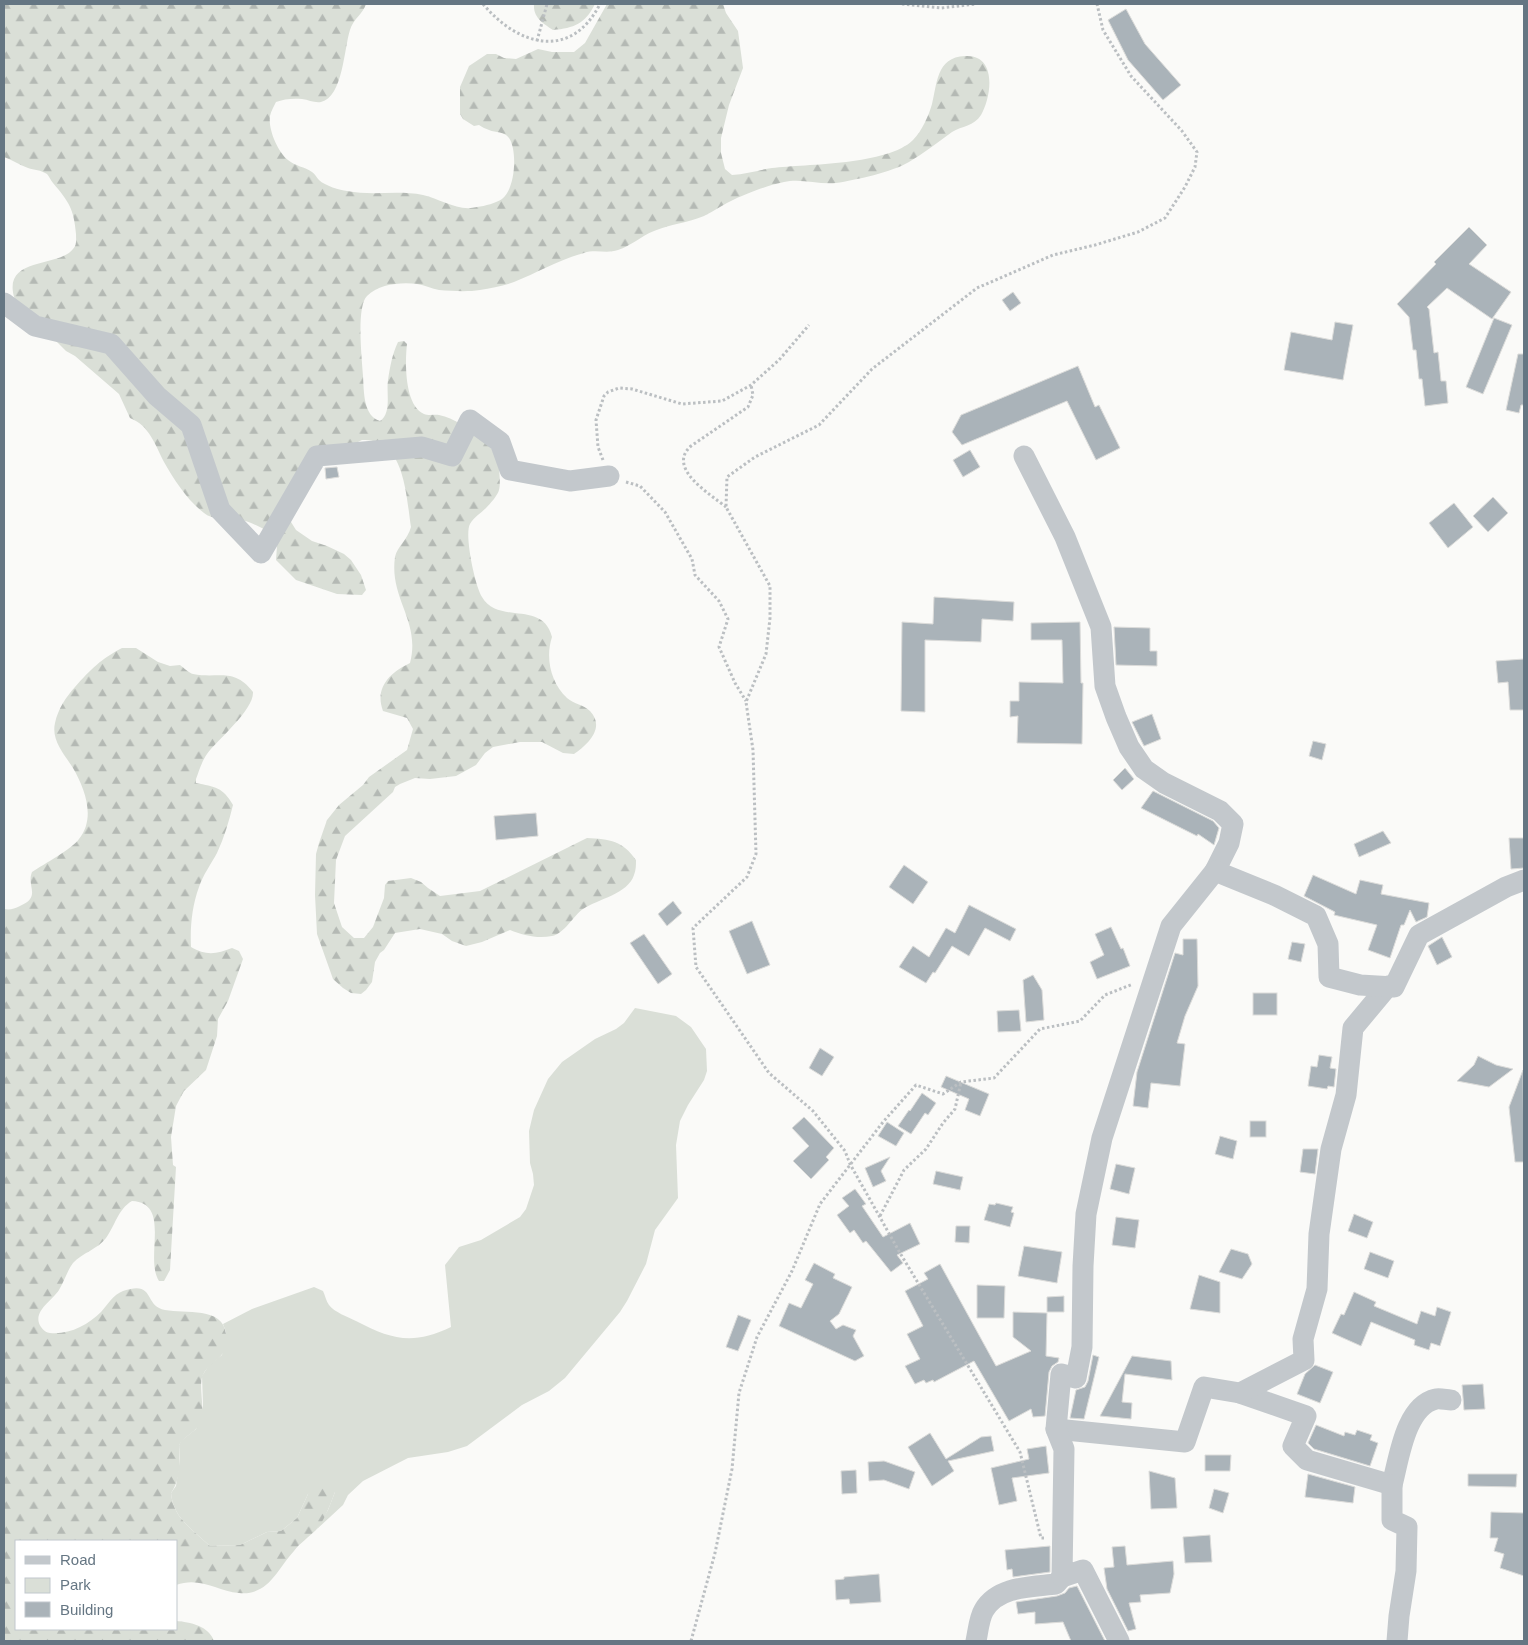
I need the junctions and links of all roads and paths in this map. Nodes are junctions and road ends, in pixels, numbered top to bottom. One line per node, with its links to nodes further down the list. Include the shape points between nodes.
1 (483, 4): 7 (path, via 506,27)
2 (547, 4): 7 (path)
3 (600, 4): 7 (path, via 589,22 574,34)
4 (902, 4): 5 (path, via 941,8)
5 (976, 4)
6 (1097, 4): 13 (path, via 1104,30 1131,76 1197,152 1195,167 1186,187 1164,218 1138,232 1053,255 977,288 872,369 819,425 755,457 727,477)
7 (536, 41)
8 (4, 303): 12 (street, via 35,326 111,344 157,396 191,425 220,510 261,553 317,456 422,447 452,456 470,420 500,442 510,470 570,481)
9 (809, 325): 10 (path, via 780,360)
10 (751, 385): 12 (path, via 722,402 682,404 632,389 619,388 608,392 596,420 598,447); 13 (path, via 753,395 748,406 691,446 684,455 689,477)
11 (1024, 456): 15 (street, via 1065,537 1100,627 1106,686 1129,746 1144,769 1164,783 1220,811 1233,824 1229,843)
12 (609, 476): 14 (path, via 640,486 665,512 692,559 695,575 719,601 728,619 719,647)
13 (726, 507): 14 (path, via 770,586 766,654)
14 (746, 702): 20 (path, via 753,750 756,854 748,877 693,928 696,967 769,1073 813,1111 845,1150)
15 (1215, 872): 17 (street, via 1171,926); 18 (street, via 1316,916 1328,944 1329,977 1360,985)
16 (1524, 880): 18 (street, via 1419,935 1394,987)
17 (1154, 976): 19 (path, via 1106,995 1080,1021 1040,1029 994,1078); 24 (street, via 1102,1138 1088,1204 1082,1347 1076,1378 1061,1374)
18 (1388, 986): 22 (street, via 1353,1028 1346,1095 1331,1149 1319,1234 1317,1289 1303,1339 1304,1360)
19 (961, 1082): 20 (path, via 942,1094 916,1085); 21 (path, via 955,1109 926,1149 904,1170)
20 (850, 1164): 21 (path); 28 (path, via 820,1204 792,1270 757,1337 739,1393 732,1469 717,1544)
21 (880, 1217): 26 (path, via 1020,1452 1040,1538)
22 (1240, 1393): 24 (street, via 1204,1387 1184,1442); 25 (street, via 1306,1416 1293,1446 1307,1460)
23 (1451, 1400): 25 (street, via 1436,1398 1418,1408 1404,1436)
24 (1056, 1430): 26 (street, via 1064,1449)
25 (1392, 1485): 31 (street, via 1392,1520 1407,1527 1406,1571)
26 (1062, 1538): 27 (street)
27 (1062, 1577): 29 (street, via 1056,1584 1014,1590 998,1596 983,1611); 30 (street, via 1083,1570)
28 (691, 1641)
29 (976, 1641)
30 (1119, 1641)
31 (1397, 1641)

